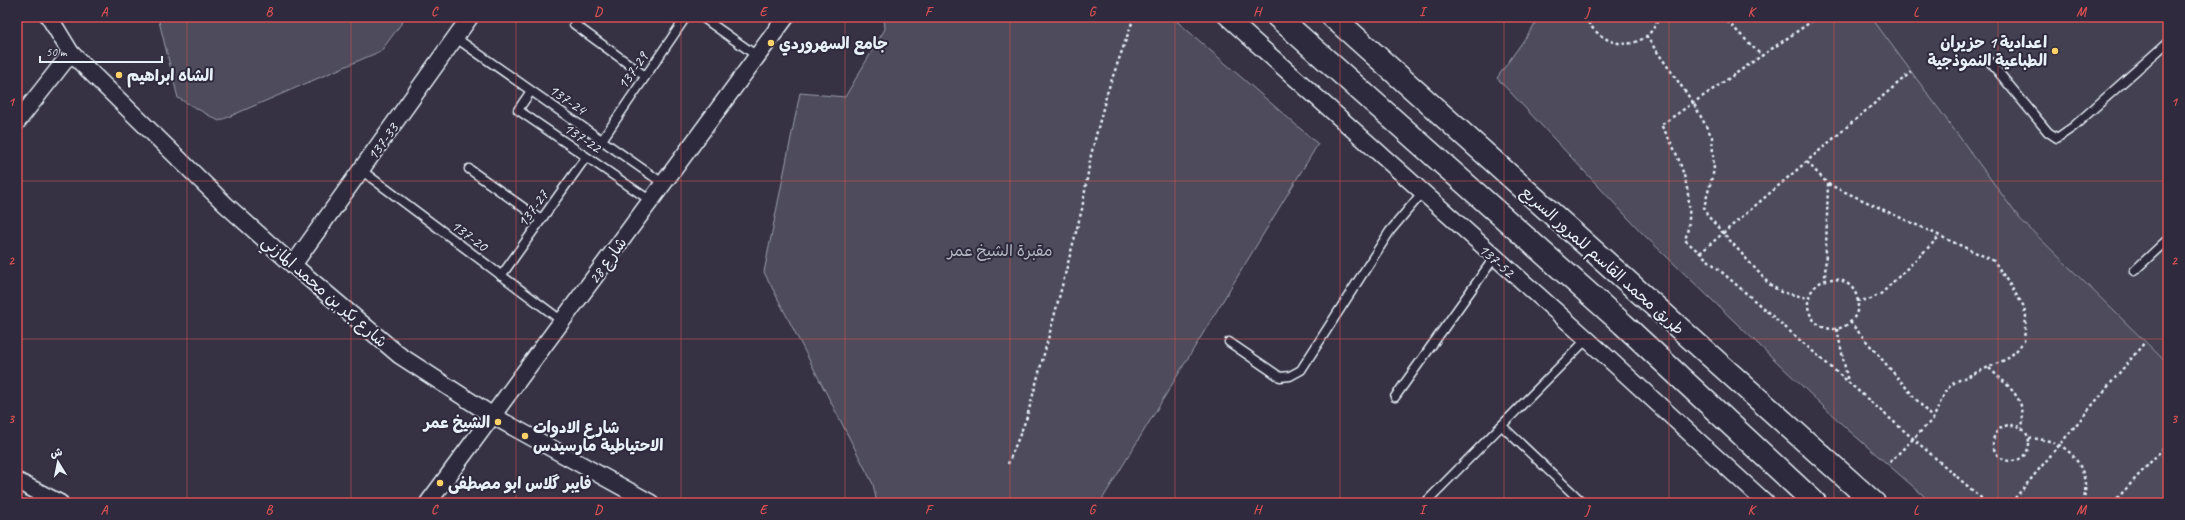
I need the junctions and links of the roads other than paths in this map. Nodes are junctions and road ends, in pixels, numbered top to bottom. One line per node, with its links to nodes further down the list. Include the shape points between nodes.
1 (49, 17): 12 (street, شارع بكر بن محمد المازني)
2 (470, 17): 10 (street, 137-33)
3 (686, 17): 15 (lane, 137-29)
4 (702, 17): 13 (lane)
5 (786, 17): 13 (street, شارع 28)
6 (1226, 17): 23 (street, 137-52)
7 (1278, 17): 44 (highway, via 1623,324)
8 (1333, 17): 45 (highway, طريق محمد القاسم للمرور السريع)
9 (574, 24): 15 (lane)
10 (456, 38): 16 (lane, 137-24); 21 (street, 137-33)
11 (2168, 42): 14 (lane, via 2073,127 2057,138 2048,132)
12 (71, 53): 17 (street); 28 (street, شارع بكر بن محمد المازني, via 226,205)
13 (757, 56): 22 (street, شارع 28)
14 (1990, 62)
15 (645, 76): 18 (lane, 137-29)
16 (531, 91): 18 (lane, 137-24); 19 (lane, 137-22, via 518,110)
17 (17, 122)
18 (602, 140): 22 (lane, 137-24)
19 (586, 157): 24 (lane, 137-22); 25 (lane, 137-27)
20 (469, 169): 25 (lane)
21 (360, 170): 28 (street, 137-33); 30 (lane, 137-20)
22 (664, 184): 24 (street, شارع 28)
23 (1422, 193): 27 (street, 137-52); 33 (lane, via 1390,232 1301,370 1290,376 1280,377)
24 (651, 201): 31 (street, شارع 28)
25 (541, 220): 30 (lane, 137-27)
26 (2168, 239): 29 (lane)
27 (1494, 258): 32 (street, 137-52); 34 (lane)
28 (293, 265): 35 (street, شارع بكر بن محمد المازني, via 399,355)
29 (2134, 271)
30 (501, 276): 31 (lane, 137-20)
31 (562, 321): 35 (street, شارع 28)
32 (1587, 339): 36 (lane); 43 (street, 137-52)
33 (1229, 342)
34 (1395, 397)
35 (493, 416): 39 (street, شارع 28); 40 (street, شارع بكر بن محمد المازني)
36 (1502, 426): 41 (lane); 42 (lane)
37 (17, 480): 38 (street)
38 (60, 503)
39 (428, 503)
40 (651, 503)
41 (1425, 503)
42 (1583, 503)
43 (1766, 503)
44 (1816, 503)
45 (1874, 503)

